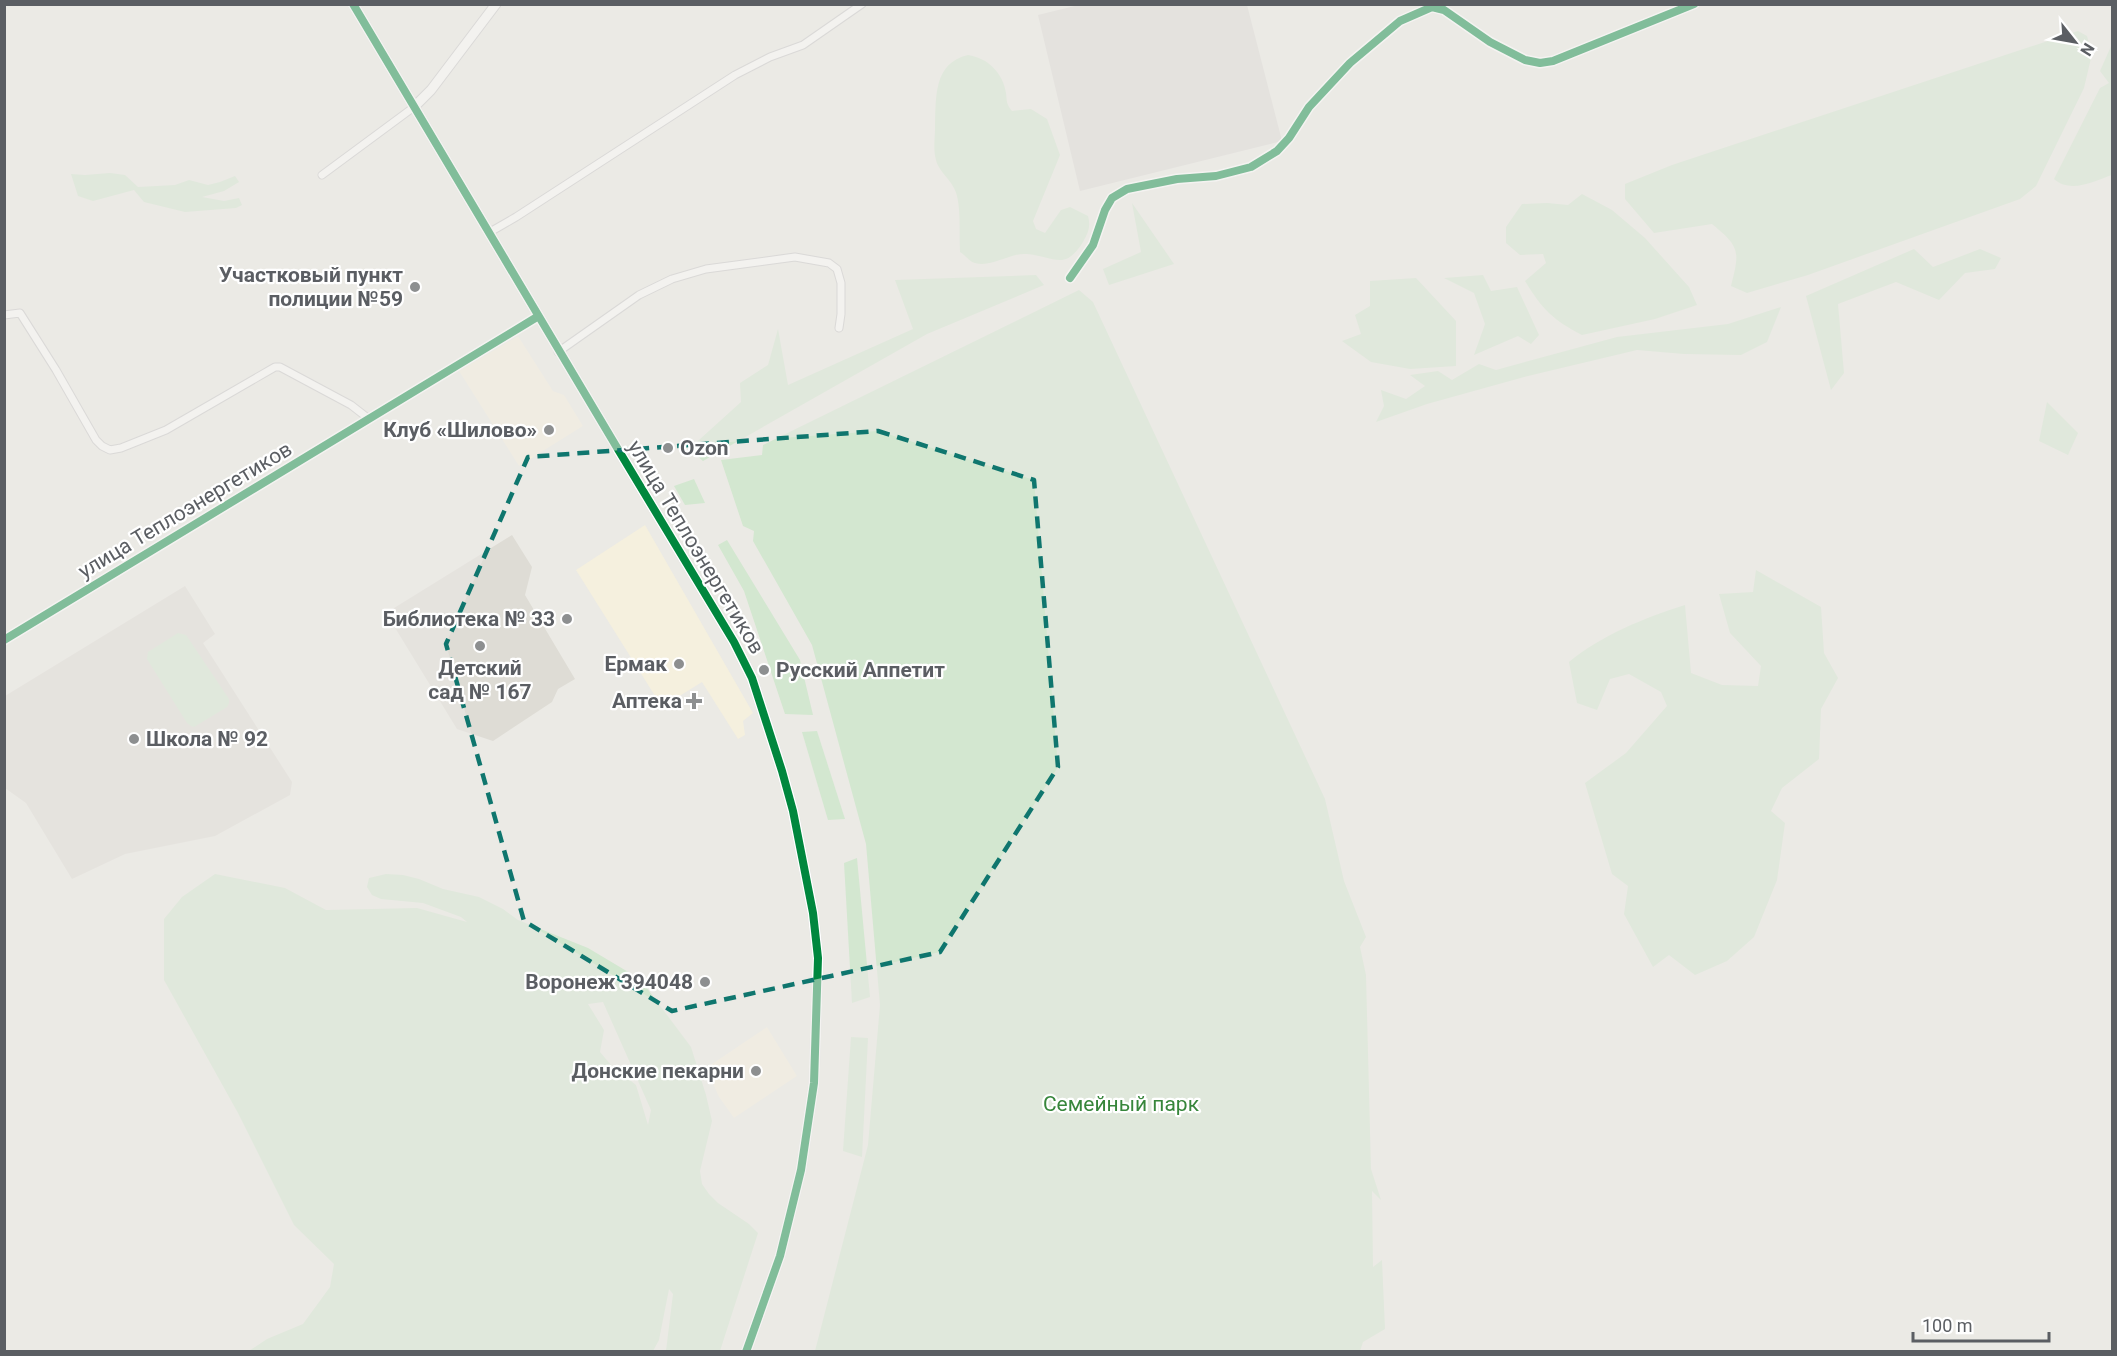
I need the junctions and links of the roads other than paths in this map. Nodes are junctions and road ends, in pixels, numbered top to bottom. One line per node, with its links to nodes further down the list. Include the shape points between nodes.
1 (353, 4): 6 (street, улица Теплоэнергетиков)
2 (496, 4): 6 (street)
3 (862, 4): 8 (street, via 803,45 735,75)
4 (1694, 4): 5 (street, via 1553,61 1539,63 1490,42 1444,10)
5 (1431, 6): 9 (street, via 1400,21 1350,63 1309,107 1277,151 1251,167 1127,189 1112,198 1093,245)
6 (414, 107): 7 (street); 8 (street, улица Теплоэнергетиков)
7 (322, 175)
8 (490, 232): 11 (street, улица Теплоэнергетиков)
9 (1070, 278)
10 (4, 315): 14 (street, via 20,313 96,440 110,450 184,421 275,367)
11 (537, 317): 13 (street, улица Теплоэнергетиков); 14 (street, улица Теплоэнергетиков)
12 (839, 328): 13 (street, via 841,283 837,269 829,263 795,257 706,269 672,279 639,295)
13 (558, 352): 16 (street, улица Теплоэнергетиков, via 752,678 793,811 813,913 818,958 811,1107 801,1170 780,1256)
14 (369, 418): 15 (street, улица Теплоэнергетиков)
15 (4, 640)
16 (746, 1352)

